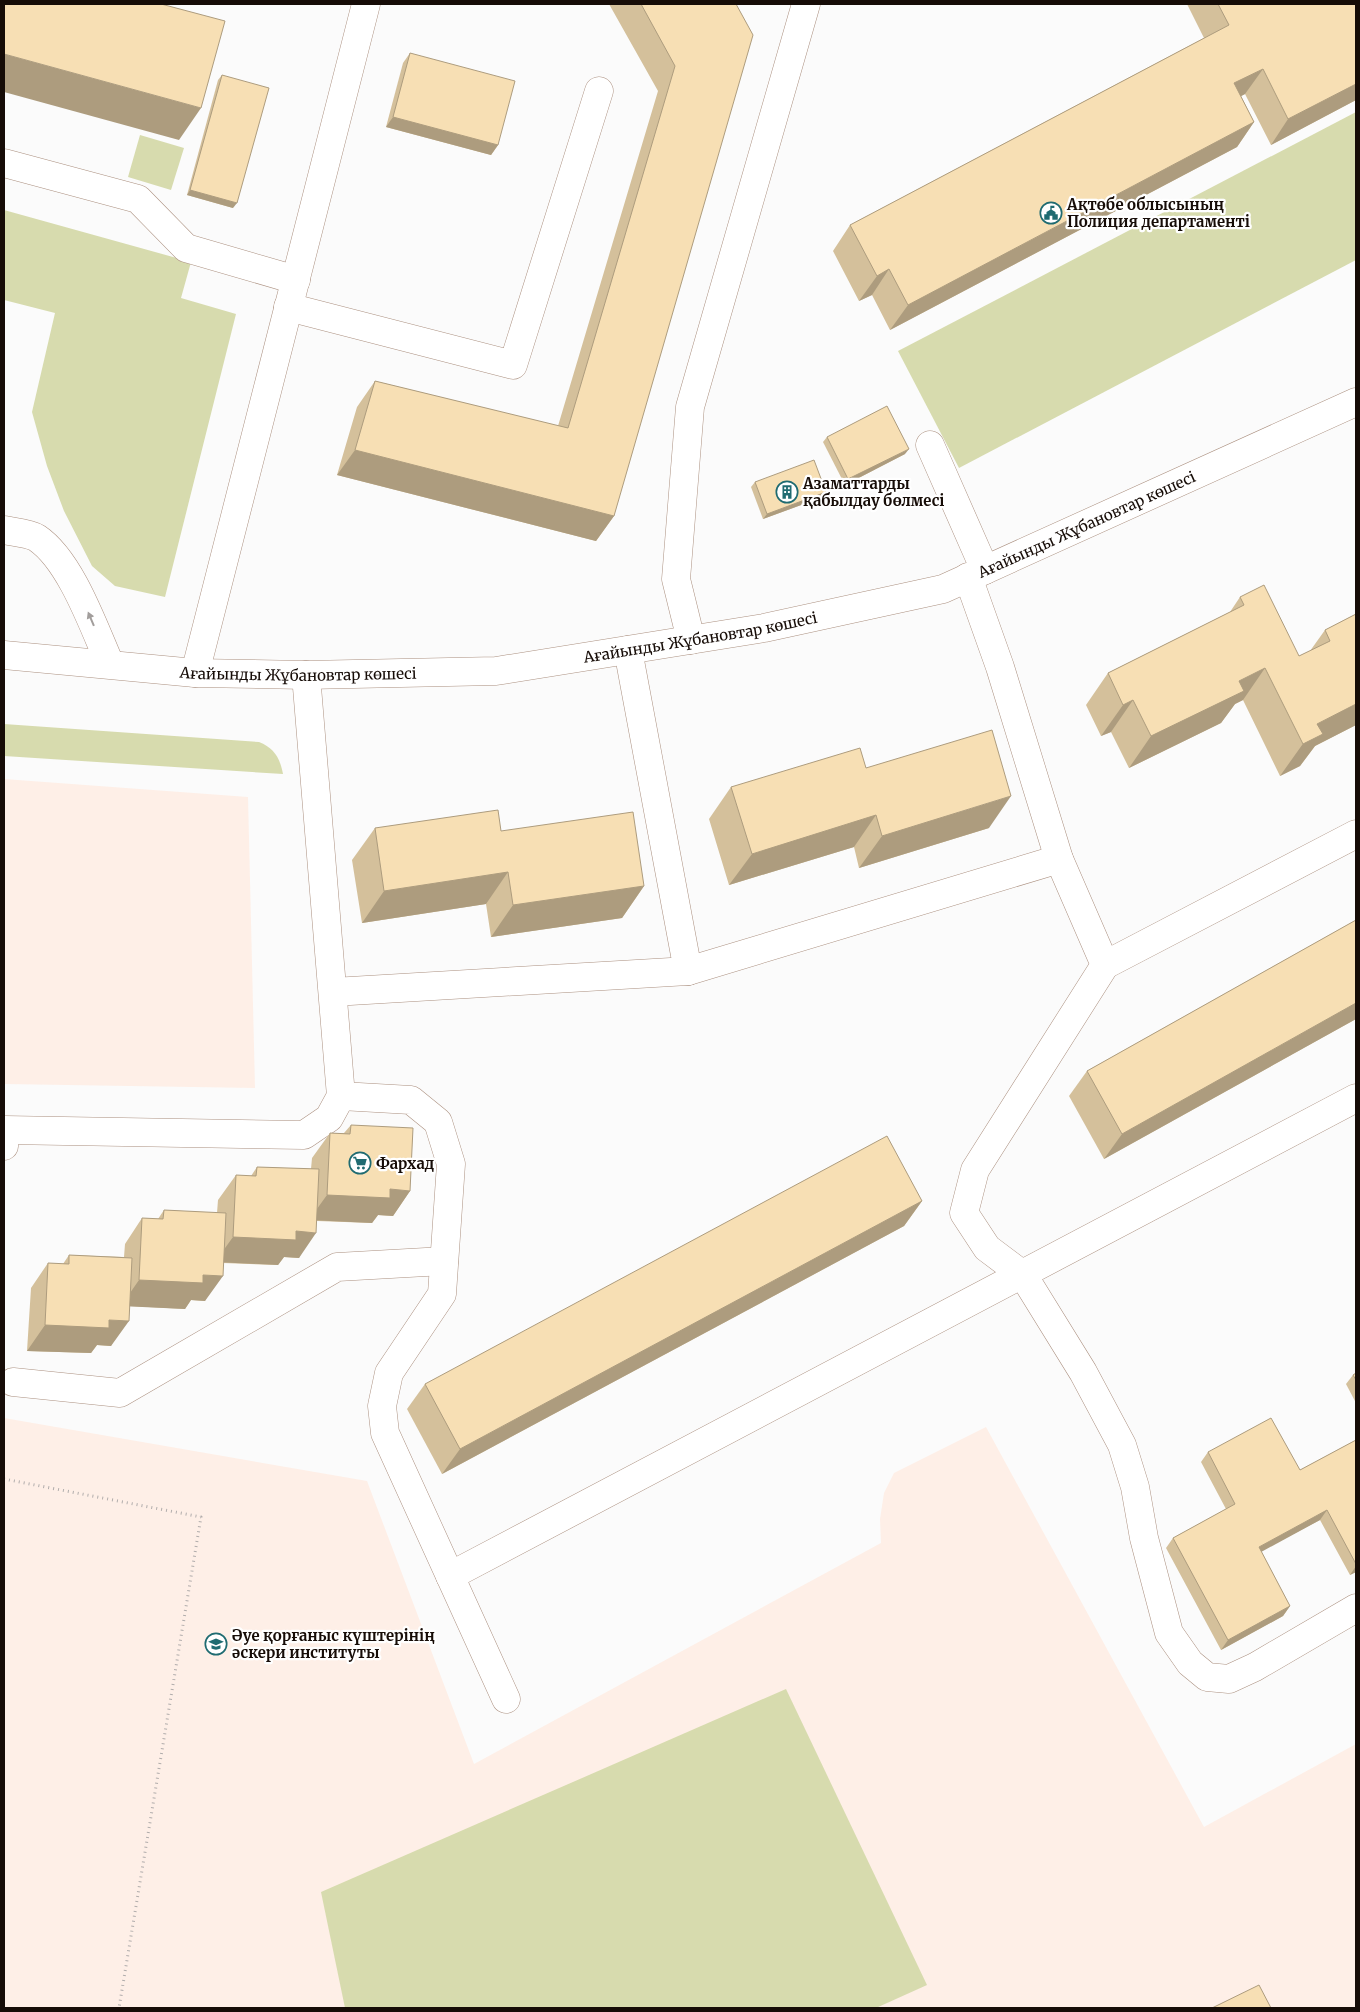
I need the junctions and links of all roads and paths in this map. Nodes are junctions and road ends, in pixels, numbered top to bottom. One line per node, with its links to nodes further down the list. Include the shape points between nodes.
1 (366, 4): 5 (street)
2 (806, 4): 11 (street, via 690,407 676,579)
3 (599, 91): 6 (street, via 513,365)
4 (4, 163): 5 (street, via 138,199 186,248)
5 (296, 280): 6 (street)
6 (288, 307): 15 (street)
7 (1356, 402): 10 (street, Ағайынды Жұбановтар көшесі)
8 (930, 445): 10 (street)
9 (4, 530): 14 (street, one-way to 9, via 79,593 61,563 37,538)
10 (976, 574): 11 (street, Ағайынды Жұбановтар көшесі, via 934,591 764,628); 18 (street, via 1000,667)
11 (691, 640): 12 (street, Ағайынды Жұбановтар көшесі)
12 (628, 650): 16 (street, Ағайынды Жұбановтар көшесі, via 496,671); 20 (street)
13 (4, 655): 14 (street, Ағайынды Жұбановтар көшесі)
14 (110, 664): 15 (street, Ағайынды Жұбановтар көшесі)
15 (194, 673): 16 (street, Ағайынды Жұбановтар көшесі)
16 (306, 675): 21 (street)
17 (1356, 834): 19 (street)
18 (1059, 859): 19 (street); 20 (street)
19 (1105, 965): 26 (street, via 975,1170 964,1213 987,1248)
20 (688, 971): 21 (street)
21 (333, 992): 22 (street)
22 (342, 1096): 24 (street, via 329,1118 304,1135 5,1130); 25 (street, via 411,1100 438,1122 451,1164)
23 (1356, 1098): 26 (street)
24 (4, 1146)
25 (444, 1261): 27 (street, via 337,1267 120,1393); 29 (street, via 442,1294 389,1373 382,1406 385,1433)
26 (1023, 1275): 29 (street); 30 (street, via 1083,1372 1122,1445 1135,1486 1144,1538 1169,1633 1190,1663 1207,1677 1229,1678 1255,1667)
27 (13, 1382)
28 (4, 1479): 32 (path, via 201,1517)
29 (450, 1576): 31 (street)
30 (1356, 1608)
31 (506, 1699)
32 (119, 2008)

